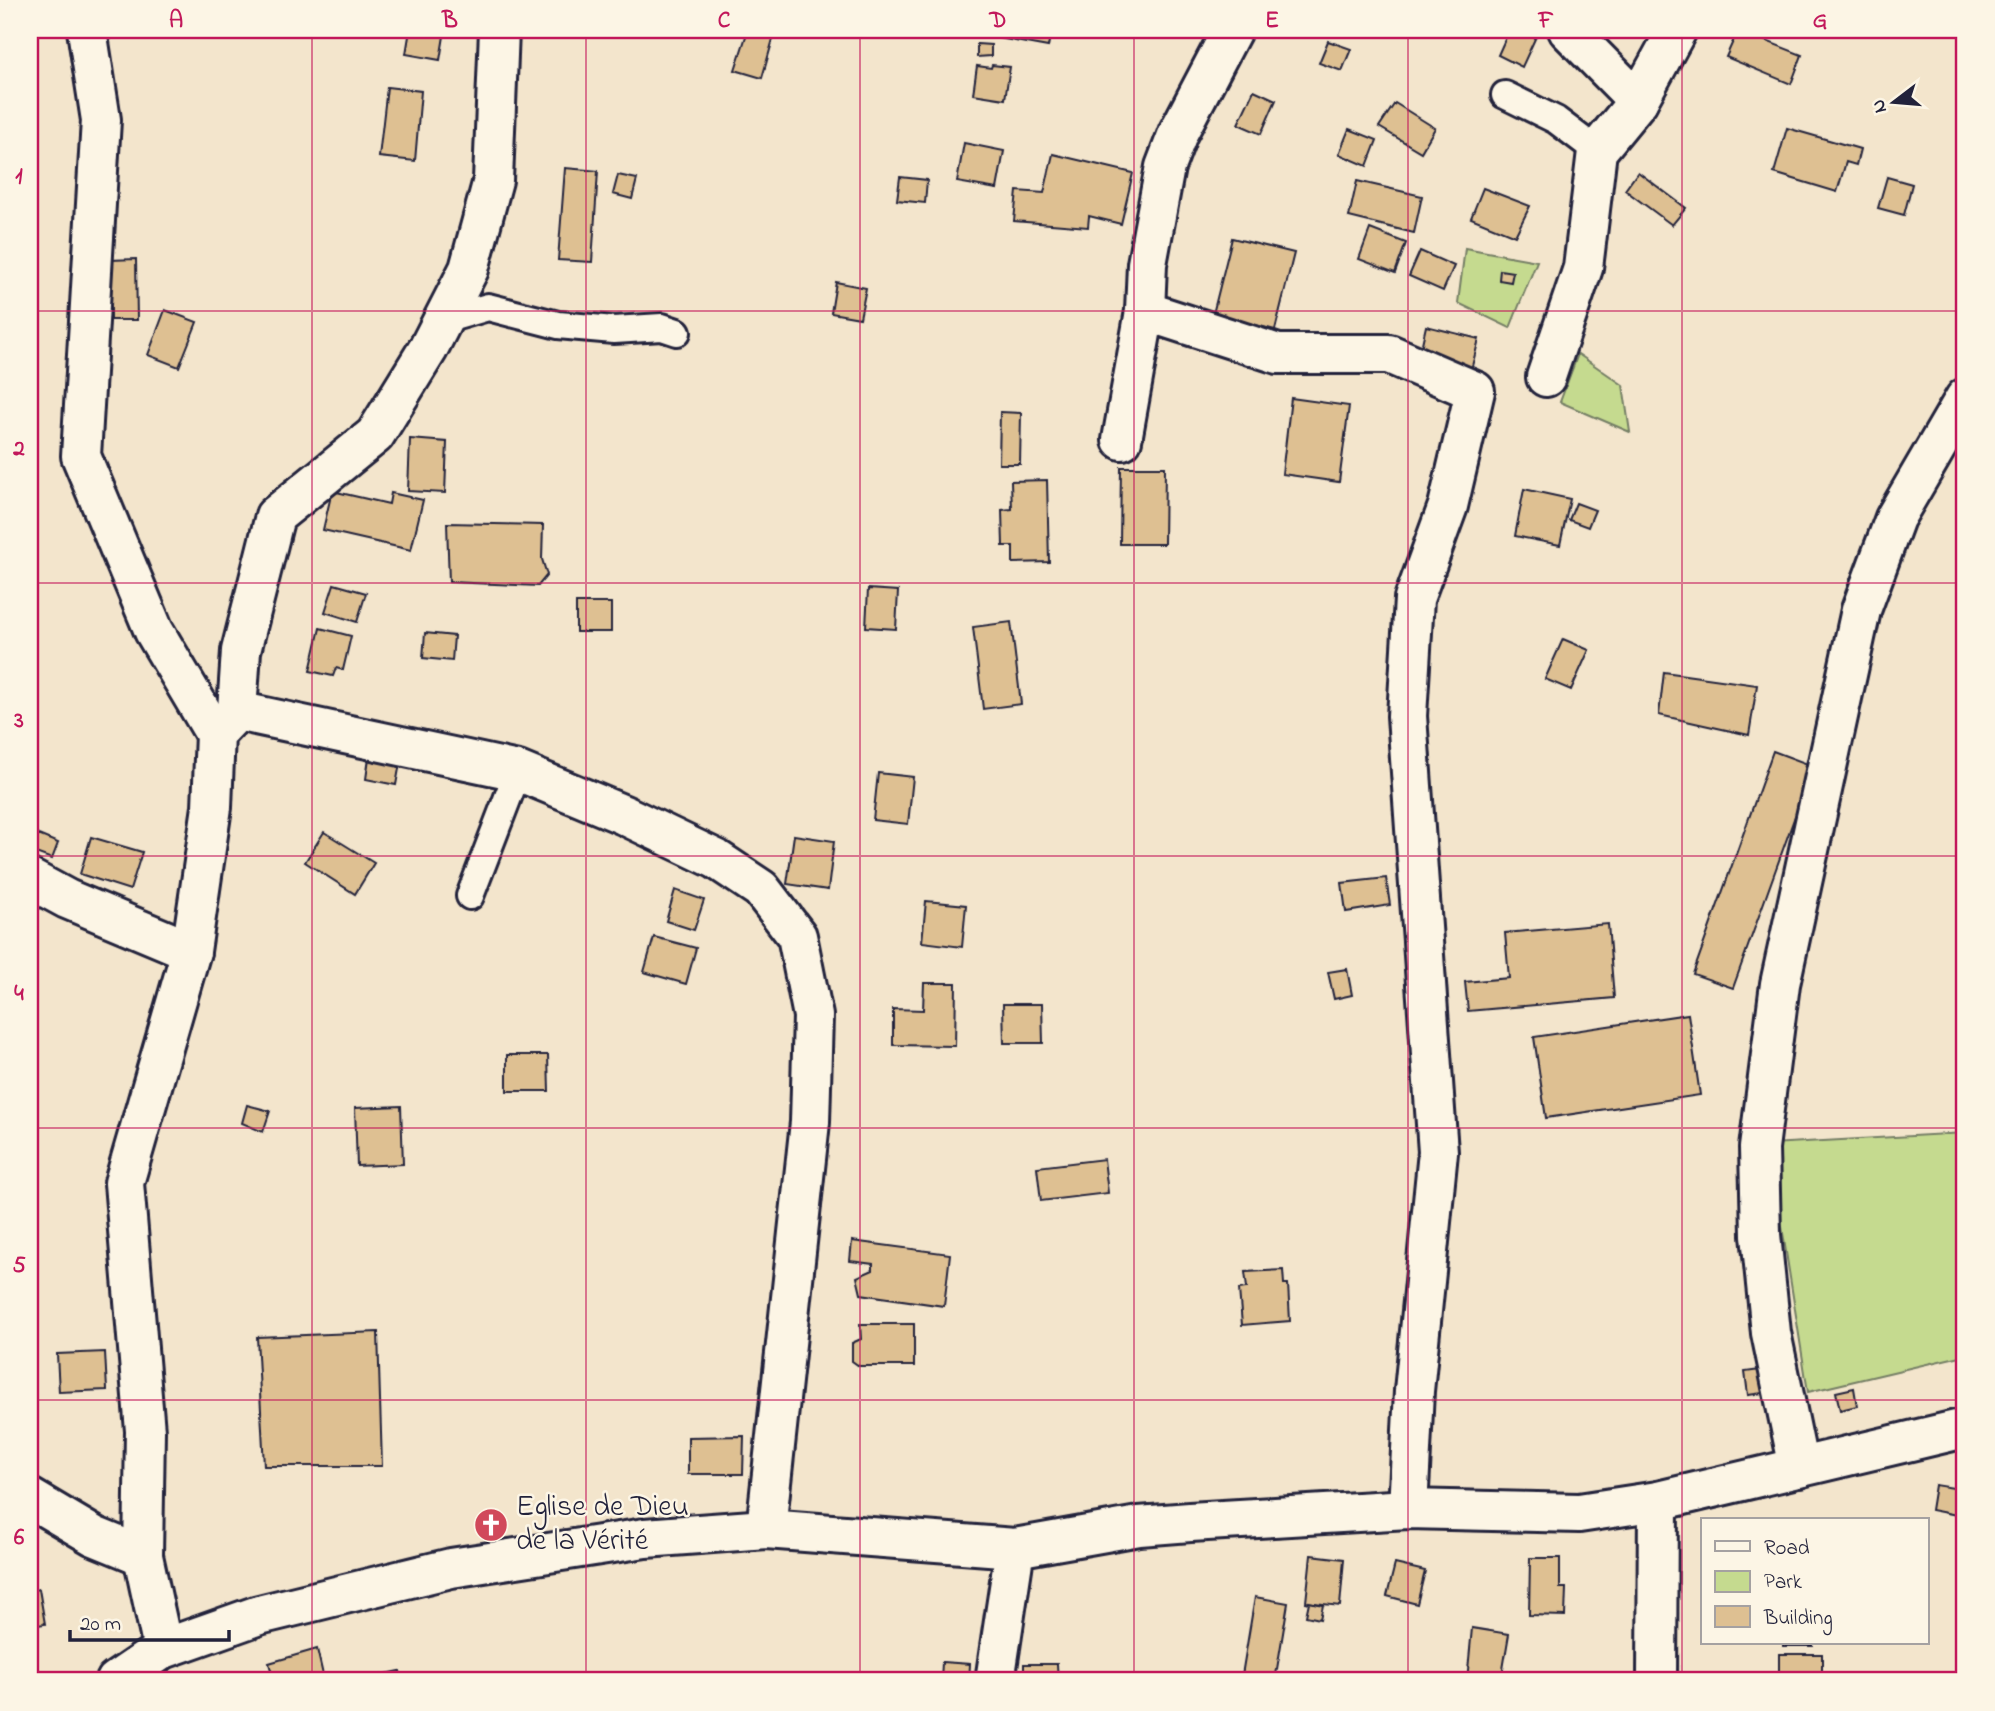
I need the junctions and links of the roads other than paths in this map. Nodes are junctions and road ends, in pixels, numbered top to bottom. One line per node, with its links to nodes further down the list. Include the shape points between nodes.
1 (87, 30): 15 (street, via 101,120 80,456 154,631)
2 (499, 30): 10 (street, via 493,180 470,269)
3 (1232, 30): 9 (street, via 1165,167 1147,264)
4 (1568, 30): 7 (street)
5 (1677, 30): 7 (street)
6 (1505, 94): 8 (lane, via 1556,120)
7 (1638, 101): 8 (street)
8 (1597, 151): 12 (street, via 1583,268)
9 (1145, 311): 14 (street); 25 (street, via 1278,354 1389,354 1475,391 1448,506 1414,598 1408,716 1438,1152 1414,1391)
10 (440, 321): 11 (lane, via 488,307 558,325 614,330 662,327); 15 (street, via 376,435 275,516)
11 (677, 332)
12 (1546, 377)
13 (1965, 398): 22 (street, via 1895,518 1861,610 1780,984 1759,1148 1761,1235 1771,1333)
14 (1122, 440)
15 (225, 722): 16 (street); 20 (street)
16 (518, 771): 19 (lane); 26 (street, via 716,859 761,889 797,936 813,1016 810,1122)
17 (30, 879): 20 (street)
18 (30, 894): 20 (street)
19 (470, 896)
20 (191, 951): 28 (street, via 124,1183 145,1431)
21 (1965, 1428): 22 (street)
22 (1799, 1468): 24 (street)
23 (30, 1498): 28 (street, via 94,1536)
24 (1658, 1501): 25 (street, via 1579,1513); 32 (street)
25 (1408, 1509): 27 (street, via 1139,1525)
26 (766, 1529): 27 (street); 29 (street, via 645,1538 451,1568 259,1615)
27 (1015, 1548): 31 (street)
28 (143, 1556): 29 (street)
29 (163, 1649): 30 (street)
30 (116, 1681)
31 (995, 1681)
32 (1657, 1681)

